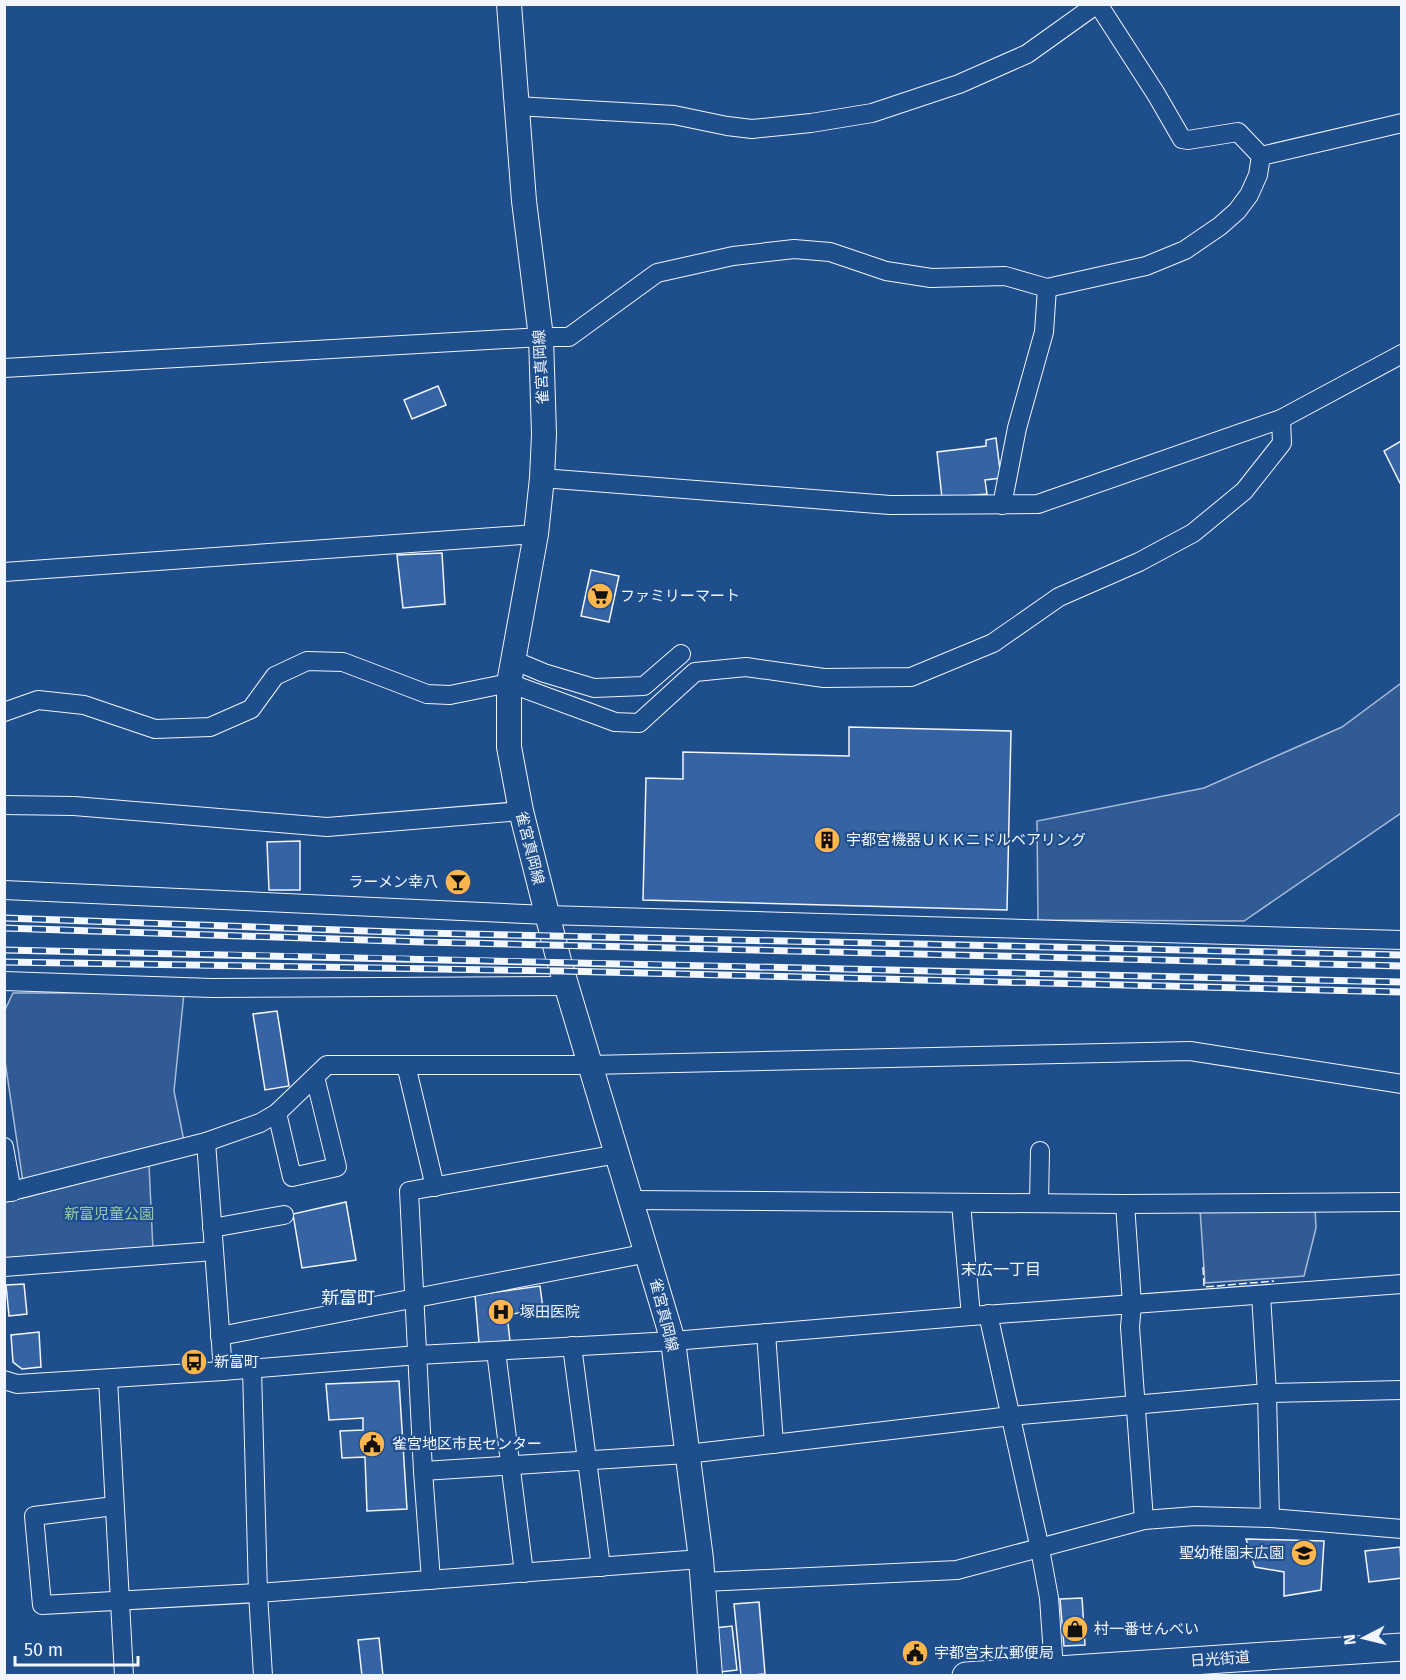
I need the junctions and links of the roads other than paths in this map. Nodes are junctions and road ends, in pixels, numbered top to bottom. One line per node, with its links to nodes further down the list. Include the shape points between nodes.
1 (509, 4): 3 (main road, 雀宮真岡線)
2 (1098, 4): 3 (street, via 1027,54 959,84 872,113 752,129 674,115); 5 (street, via 1182,139 1238,132)
3 (516, 106): 7 (main road, 雀宮真岡線)
4 (1401, 123): 5 (street)
5 (1261, 156): 6 (street, via 1249,195 1238,212 1185,250 1146,266)
6 (1047, 288): 7 (street, via 1005,276 931,278 886,271 830,252 794,249 734,256 657,273 569,338); 12 (street, via 1044,332 1017,428)
7 (541, 337): 9 (street); 11 (main road, 雀宮真岡線)
8 (1401, 354): 10 (street)
9 (4, 368)
10 (1281, 418): 12 (street, via 1038,504); 16 (street, via 1282,443 1244,491 1193,533 1059,597 993,643 911,678 824,678 747,667 695,672 639,723 615,722)
11 (542, 478): 12 (street, via 890,505); 13 (main road, 雀宮真岡線)
12 (1002, 505)
13 (536, 534): 14 (street); 16 (main road, 雀宮真岡線)
14 (4, 572)
15 (681, 654): 16 (street, via 644,686 594,688 544,674)
16 (511, 671): 17 (street, via 450,695 427,694 343,663 307,661 275,676 251,709 210,727 155,729 84,705 38,700); 19 (main road, 雀宮真岡線, via 509,747)
17 (4, 712)
18 (4, 806): 19 (street, via 74,806 327,827)
19 (521, 811): 21 (main road, 雀宮真岡線)
20 (4, 890): 21 (street)
21 (547, 915): 22 (street); 24 (main road, 雀宮真岡線)
22 (1401, 940)
23 (4, 981): 24 (street, via 212,988)
24 (567, 986): 26 (main road, 雀宮真岡線)
25 (406, 1065): 26 (street); 27 (street, via 327,1065); 34 (street)
26 (590, 1065): 28 (street, via 1190,1051); 33 (main road, 雀宮真岡線)
27 (315, 1077): 29 (street); 29 (street, via 337,1167 292,1177)
28 (1401, 1084)
29 (277, 1113): 30 (street)
30 (206, 1142): 35 (street); 42 (street)
31 (4, 1147): 35 (street)
32 (1040, 1151): 39 (street)
33 (618, 1154): 34 (street); 36 (main road, 雀宮真岡線)
34 (435, 1187): 48 (street, via 409,1191)
35 (8, 1193)
36 (631, 1200): 38 (street); 44 (main road, 雀宮真岡線)
37 (1401, 1202): 40 (street)
38 (961, 1203): 39 (street); 50 (street)
39 (1039, 1203): 40 (street)
40 (1125, 1204): 49 (street)
41 (284, 1215): 42 (street)
42 (212, 1228): 43 (street)
43 (214, 1251): 45 (street); 52 (street)
44 (648, 1253): 48 (street); 53 (main road, 雀宮真岡線)
45 (4, 1268)
46 (1401, 1284): 47 (street)
47 (1261, 1295): 49 (street); 62 (street)
48 (415, 1299): 52 (street); 56 (street)
49 (1132, 1304): 50 (street); 63 (street)
50 (979, 1315): 51 (street); 64 (street)
51 (766, 1333): 53 (street); 65 (street)
52 (220, 1336): 58 (street)
53 (673, 1341): 54 (street); 66 (main road, 雀宮真岡線)
54 (572, 1346): 55 (street); 67 (street)
55 (496, 1351): 56 (street); 68 (street)
56 (418, 1355): 57 (street); 69 (street)
57 (252, 1369): 58 (street); 79 (street)
58 (223, 1371): 59 (street)
59 (108, 1379): 60 (street, via 17,1384); 70 (street)
60 (4, 1380)
61 (1401, 1390): 62 (street)
62 (1267, 1393): 63 (street); 71 (street)
63 (1135, 1406): 64 (street); 72 (street)
64 (1011, 1416): 65 (street); 74 (street)
65 (774, 1444): 66 (street)
66 (687, 1454): 67 (street); 76 (main road, 雀宮真岡線)
67 (587, 1460): 68 (street); 75 (street)
68 (511, 1465): 69 (street); 77 (street)
69 (423, 1471): 78 (street)
70 (114, 1506): 80 (street); 80 (street, via 34,1516 42,1605)
71 (1270, 1518): 72 (street, via 1195,1516); 73 (street)
72 (1144, 1520): 74 (street)
73 (1401, 1529)
74 (1040, 1549): 76 (street, via 957,1570); 82 (street, via 1049,1598)
75 (602, 1567): 76 (street); 77 (street)
76 (702, 1571): 85 (main road, 雀宮真岡線)
77 (524, 1573): 78 (street)
78 (430, 1580): 79 (street)
79 (258, 1593): 80 (street); 84 (street)
80 (121, 1602): 83 (street)
81 (1401, 1647): 82 (highway, 日光街道)
82 (1045, 1672): 86 (highway, 日光街道)
83 (124, 1676)
84 (263, 1676)
85 (710, 1676)
86 (966, 1676)

